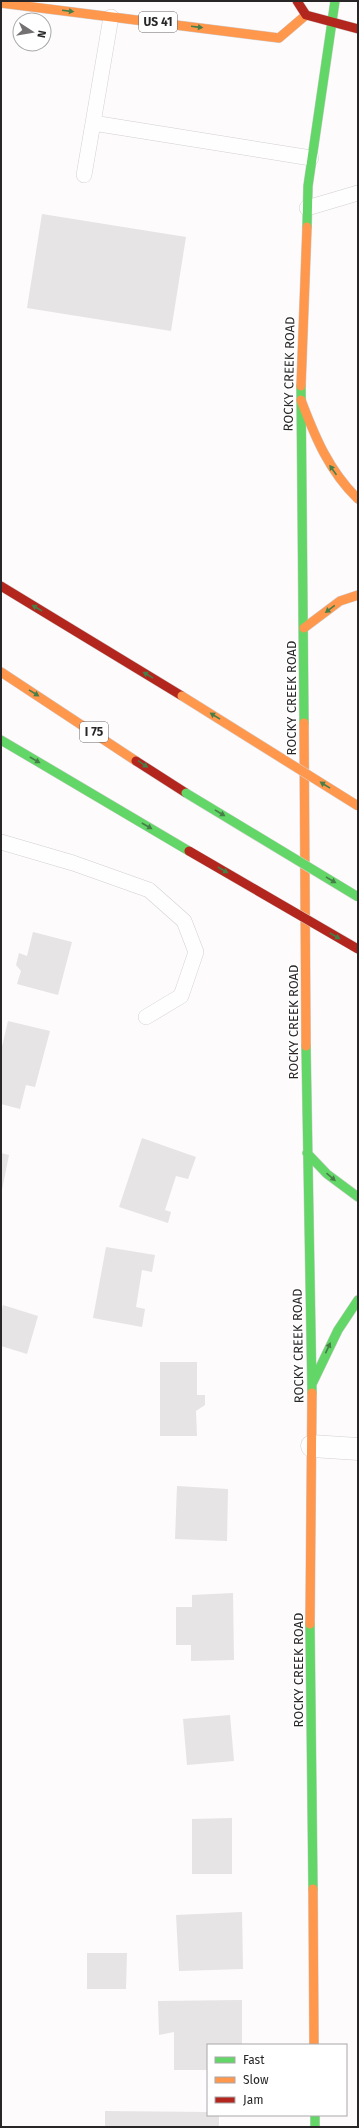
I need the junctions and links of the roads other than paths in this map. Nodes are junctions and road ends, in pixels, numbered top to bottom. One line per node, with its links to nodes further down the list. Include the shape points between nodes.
1 (297, 1): 4 (main road)
2 (336, 1): 6 (main road, ROCKY CREEK ROAD)
3 (1, 3): 5 (main road, US 41, one-way to 5)
4 (306, 15): 5 (main road, US 41, one-way to 4, via 279,38); 6 (main road)
5 (111, 16): 8 (lane)
6 (331, 21): 7 (main road); 9 (main road, ROCKY CREEK ROAD)
7 (358, 29)
8 (93, 123): 9 (lane); 10 (lane)
9 (310, 158): 12 (main road, ROCKY CREEK ROAD)
10 (84, 175)
11 (358, 193): 12 (lane)
12 (307, 208): 13 (main road, ROCKY CREEK ROAD)
13 (300, 400): 14 (main road, one-way to 13, via 340,481 327,461); 17 (main road, ROCKY CREEK ROAD)
14 (358, 499)
15 (1, 586): 20 (main road, one-way to 15, bridge)
16 (358, 595): 17 (main road, one-way to 17, via 340,601)
17 (304, 628): 25 (main road, ROCKY CREEK ROAD)
18 (1, 672): 22 (main road, I 75, one-way to 22, bridge, via 186,792)
19 (1, 740): 23 (main road, one-way to 23, bridge)
20 (358, 806)
21 (1, 842): 24 (lane, via 73,863 149,890 184,921 196,952 181,996)
22 (358, 897)
23 (358, 949)
24 (146, 1017)
25 (307, 1153): 26 (main road, one-way to 26, via 327,1174); 28 (main road, ROCKY CREEK ROAD)
26 (358, 1197)
27 (358, 1300): 28 (main road, one-way to 27, via 329,1344)
28 (312, 1384): 29 (main road, ROCKY CREEK ROAD)
29 (312, 1446): 30 (street); 31 (main road, ROCKY CREEK ROAD, via 310,1693)
30 (358, 1449)
31 (314, 2044)
32 (315, 2116): 33 (main road)
33 (315, 2127)

